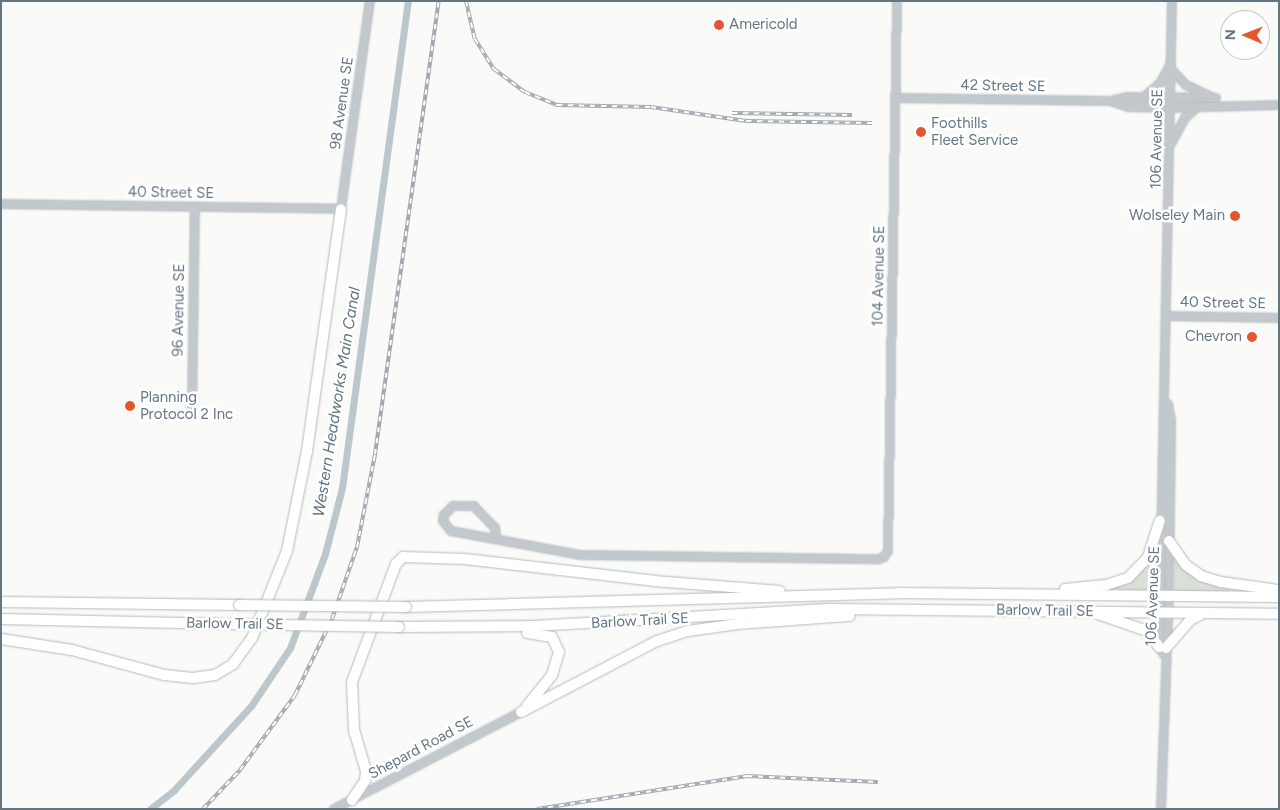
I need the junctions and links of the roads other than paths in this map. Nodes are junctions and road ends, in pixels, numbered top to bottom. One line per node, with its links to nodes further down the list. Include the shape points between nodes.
1 (370, 1): 18 (street, 98 Avenue SE)
2 (897, 1): 7 (street, 104 Avenue SE)
3 (1172, 1): 4 (street, 106 Avenue SE)
4 (1172, 61): 5 (street, 106 Avenue SE); 6 (street, via 1161,82)
5 (1172, 70): 8 (street, 106 Avenue SE); 9 (street, via 1186,85)
6 (1144, 97): 8 (street, 42 Street SE); 10 (street, 42 Street SE)
7 (895, 98): 10 (street, 42 Street SE); 24 (street, 104 Avenue SE, via 888,551 879,559 580,555)
8 (1171, 98): 9 (street, 42 Street SE); 13 (street, 106 Avenue SE)
9 (1216, 98): 11 (street, 42 Street SE)
10 (1110, 101): 13 (street, 42 Street SE, via 1129,107)
11 (1230, 104): 12 (street, 42 Street SE); 14 (street, 42 Street SE)
12 (1279, 105)
13 (1170, 108): 14 (street, 42 Street SE); 15 (street, 106 Avenue SE)
14 (1196, 108): 15 (street, via 1185,118)
15 (1170, 146): 19 (street, 106 Avenue SE)
16 (1, 204): 17 (street, 40 Street SE)
17 (195, 207): 18 (street, 40 Street SE); 22 (street, 96 Avenue SE)
18 (341, 209): 39 (main road, via 308,451 287,551 252,638 234,664 208,676 164,675 72,650)
19 (1168, 316): 20 (street, 40 Street SE); 21 (street, 106 Avenue SE)
20 (1279, 318)
21 (1166, 397): 23 (street, 106 Avenue SE, via 1162,422); 25 (street, 106 Avenue SE, via 1171,421)
22 (192, 414)
23 (1160, 521): 27 (main road, via 1148,557 1128,578 1106,585); 29 (street, 106 Avenue SE)
24 (496, 539): 24 (street, via 451,531 443,521 444,515 453,506 474,506 495,528)
25 (1169, 541): 26 (main road, via 1186,565 1201,576 1220,582); 29 (street, 106 Avenue SE)
26 (1279, 590)
27 (1012, 594): 28 (main road, Barlow Trail SE); 29 (main road, Barlow Trail SE)
28 (798, 595): 31 (main road, Barlow Trail SE, bridge, via 406,607); 42 (main road, via 465,559 403,557 396,564 352,682 354,730 366,771 365,781)
29 (1164, 596): 30 (main road, Barlow Trail SE); 34 (street, 106 Avenue SE)
30 (1279, 597)
31 (1, 602)
32 (914, 610): 33 (main road, Barlow Trail SE); 38 (main road, Barlow Trail SE, via 832,609); 41 (main road, via 688,631 657,641)
33 (1092, 612): 34 (main road, Barlow Trail SE); 40 (main road, via 1147,631)
34 (1164, 613): 35 (main road, Barlow Trail SE); 40 (street, 106 Avenue SE)
35 (1203, 613): 36 (main road, Barlow Trail SE); 40 (main road, via 1190,620)
36 (1279, 614)
37 (1, 619): 38 (main road, Barlow Trail SE, bridge)
38 (469, 629): 41 (main road, via 541,633 557,643 558,664 539,693)
39 (1, 639)
40 (1163, 650): 44 (street, 106 Avenue SE)
41 (521, 712): 42 (street, Shepard Road SE)
42 (352, 800): 43 (street, Shepard Road SE)
43 (334, 809)
44 (1161, 809)

